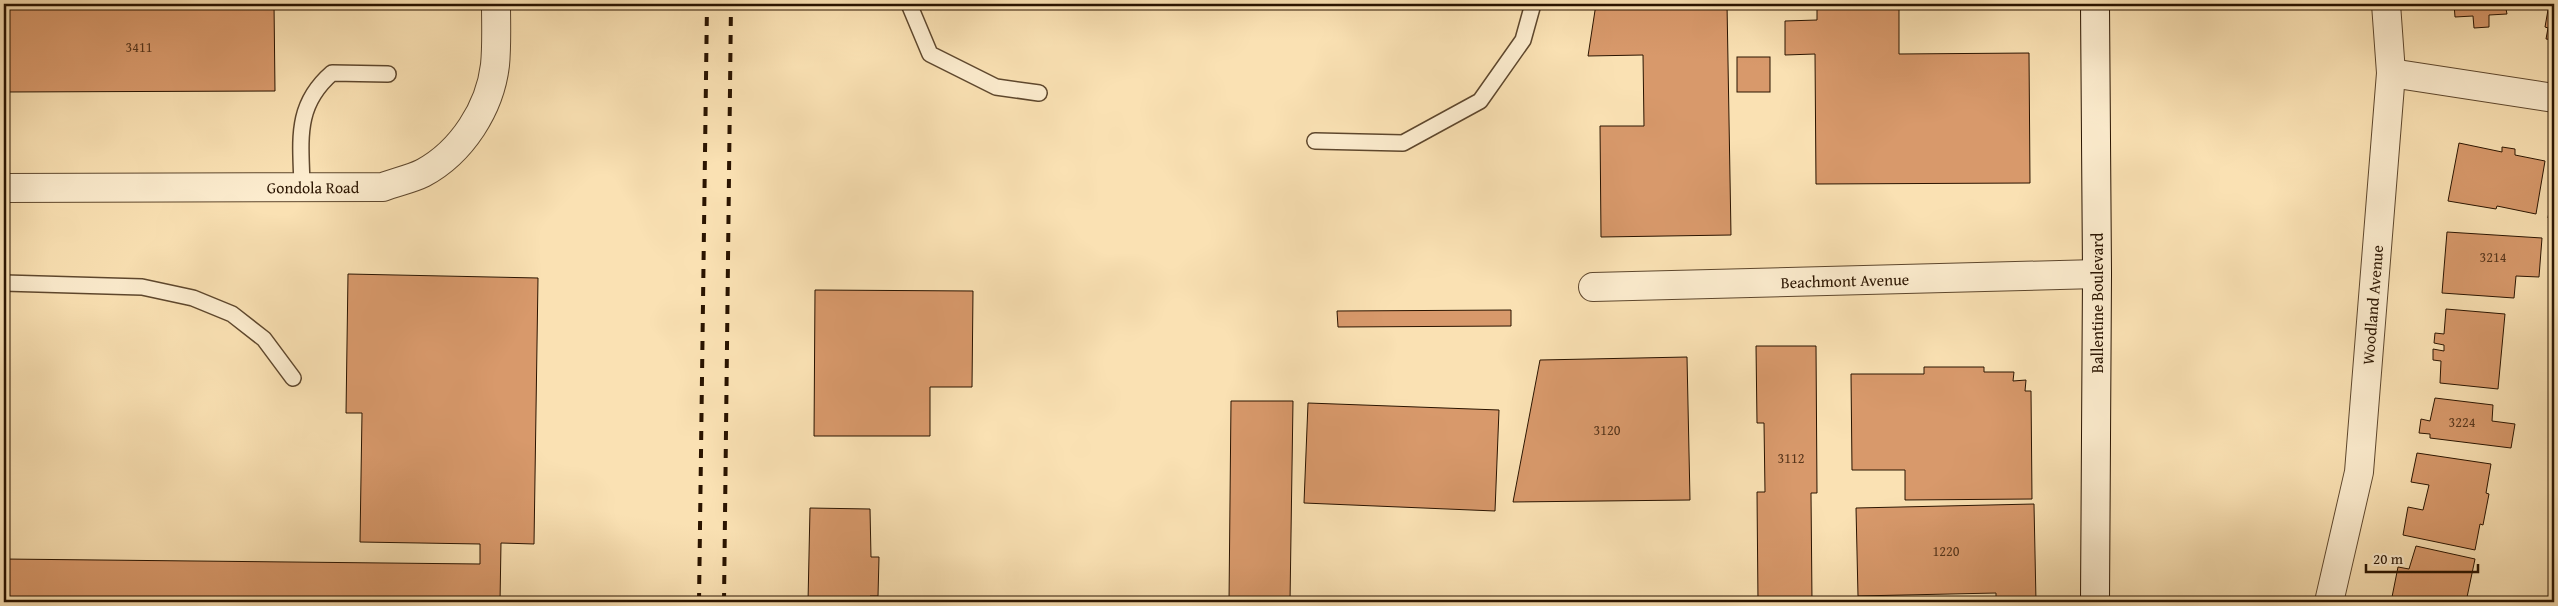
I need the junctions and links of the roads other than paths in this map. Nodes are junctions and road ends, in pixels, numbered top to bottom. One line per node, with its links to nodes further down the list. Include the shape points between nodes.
1 (496, 4): 11 (street, Gondola Road, via 494,66 486,100 470,131 452,152 423,173 383,186)
2 (909, 4): 8 (lane, via 930,54 996,87)
3 (1533, 4): 10 (lane, via 1524,40 1480,101 1402,142)
4 (2095, 4): 13 (street, Ballentine Boulevard)
5 (2386, 4): 6 (street, Woodland Avenue)
6 (2391, 73): 9 (street); 18 (street, Woodland Avenue, via 2359,472)
7 (388, 74): 11 (lane, via 332,74 317,86 301,121)
8 (1039, 93)
9 (2554, 98)
10 (1315, 141)
11 (302, 187): 12 (street, Gondola Road)
12 (4, 188)
13 (2097, 274): 15 (street, Beachmont Avenue); 17 (street, Ballentine Boulevard)
14 (4, 283): 16 (lane, via 142,287 193,298 232,314 258,334)
15 (1593, 287)
16 (293, 378)
17 (2095, 602)
18 (2329, 602)

